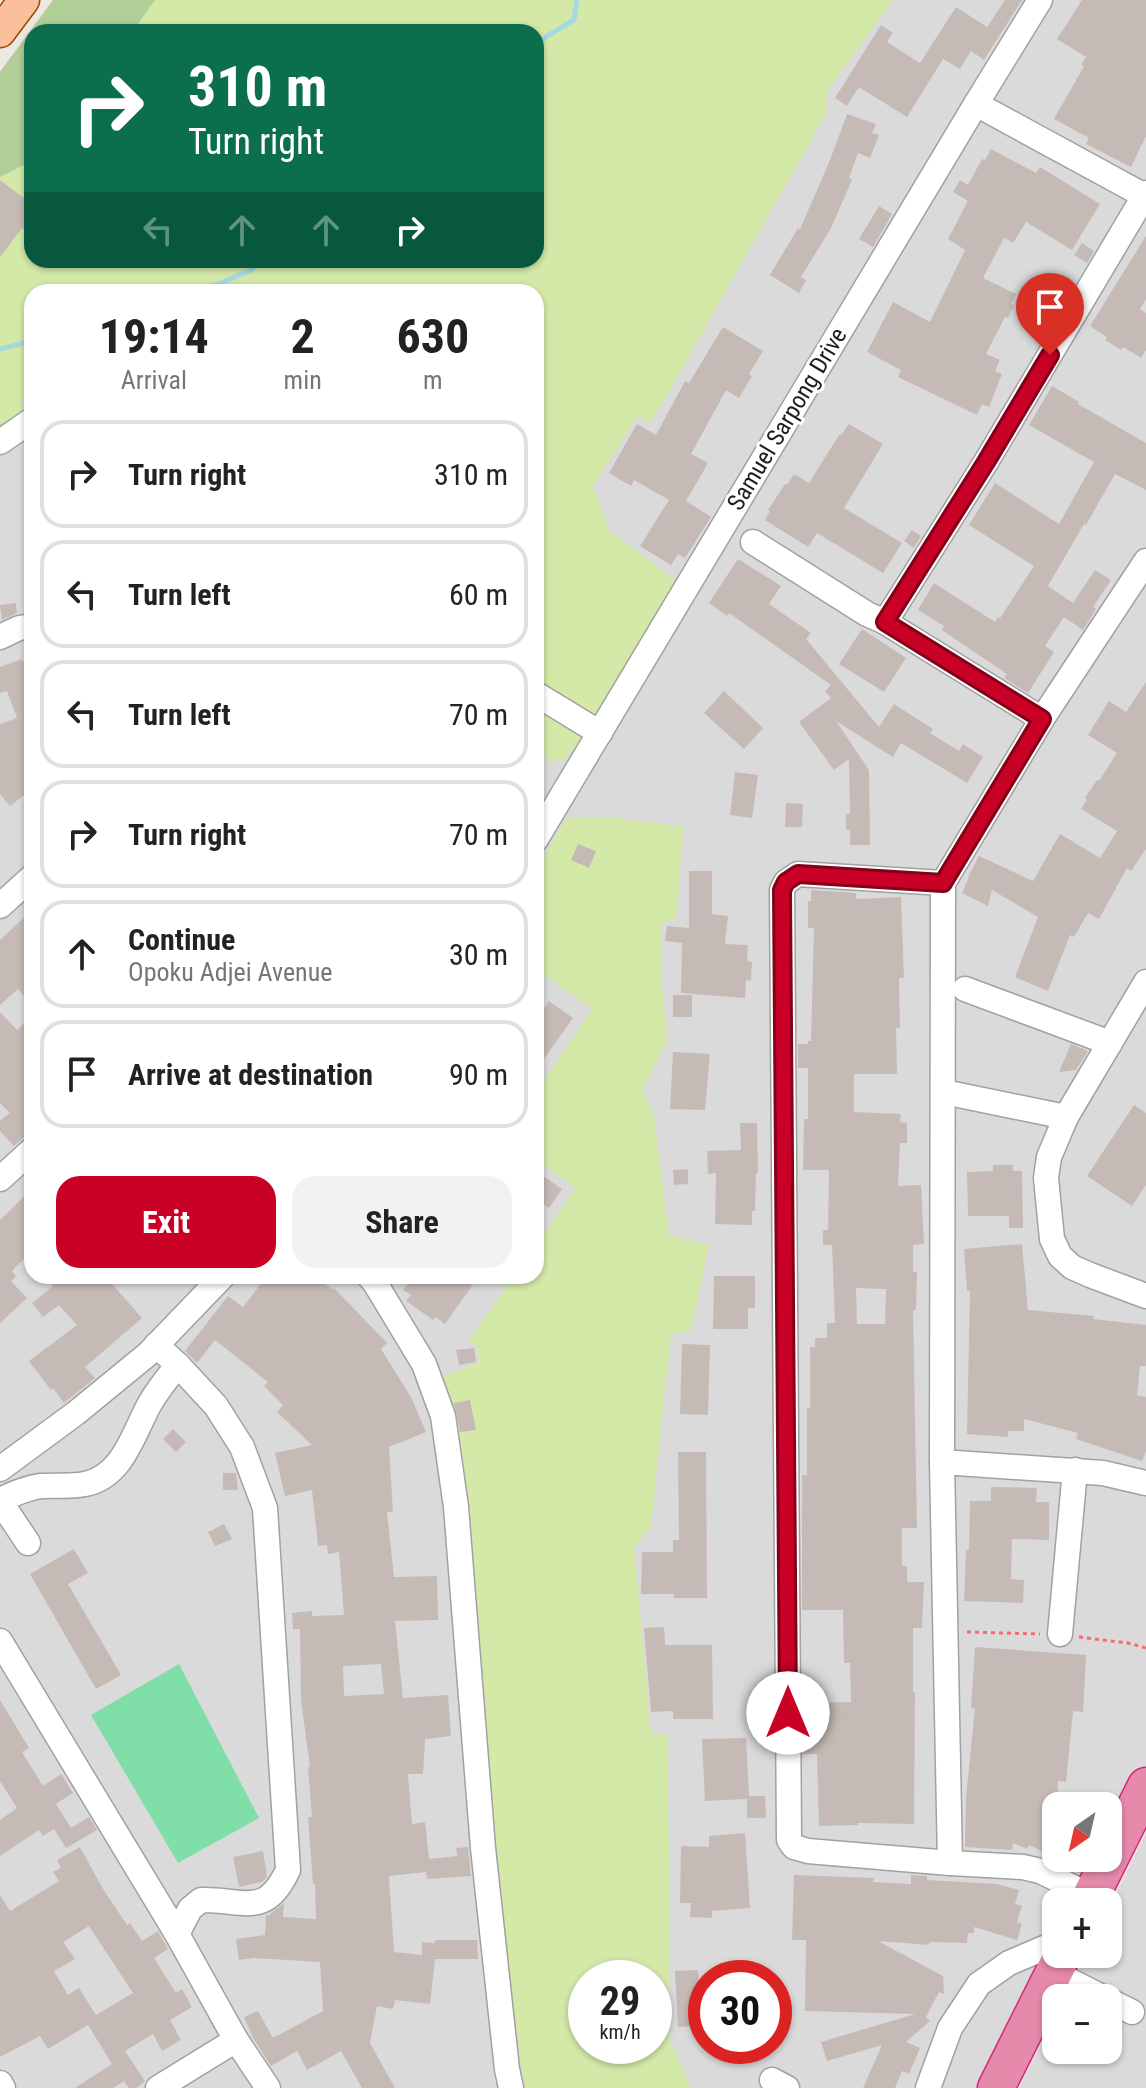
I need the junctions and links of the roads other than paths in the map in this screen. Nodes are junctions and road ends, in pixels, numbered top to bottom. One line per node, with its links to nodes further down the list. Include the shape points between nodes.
1 (24, 0): 3 (main road)
2 (1040, 0): 4 (street, Samuel Sarpong Drive)
3 (0, 32)
4 (976, 104): 5 (street); 15 (street, Samuel Sarpong Drive)
5 (1145, 194): 10 (street)
6 (24, 426): 7 (street)
7 (0, 442)
8 (753, 542): 10 (street)
9 (1146, 561): 14 (street)
10 (885, 622): 14 (street)
11 (24, 627): 12 (street)
12 (0, 637)
13 (544, 699): 15 (street)
14 (1042, 719): 17 (street)
15 (600, 733): 16 (street, Samuel Sarpong Drive)
16 (544, 826)
17 (943, 883): 23 (street); 41 (street, via 798,874 782,890 789,1840 808,1851)
18 (24, 884): 19 (street)
19 (0, 906)
20 (1146, 982): 22 (street)
21 (965, 989): 22 (street)
22 (1110, 1043): 24 (street)
23 (944, 1092): 24 (street); 32 (street)
24 (1066, 1117): 29 (street, via 1046,1178 1052,1239 1072,1267)
25 (24, 1157): 26 (street)
26 (0, 1179)
27 (215, 1284): 30 (street)
28 (376, 1284): 54 (street, via 424,1364 443,1416)
29 (1146, 1296)
30 (156, 1345): 31 (street); 33 (street)
31 (178, 1365): 36 (street, via 154,1395 111,1472 85,1484 25,1489); 44 (street, via 216,1406 242,1447 265,1508 288,1870 270,1898 255,1904 201,1900)
32 (942, 1462): 34 (street); 41 (street)
33 (0, 1469)
34 (1075, 1470): 35 (street); 38 (street)
35 (1146, 1483)
36 (0, 1500): 37 (street)
37 (28, 1543)
38 (1060, 1634)
39 (0, 1641): 44 (street)
40 (1146, 1786): 43 (highway)
41 (950, 1863): 42 (street, via 1032,1868)
42 (1069, 1888)
43 (1095, 1888)
44 (177, 1934): 51 (street)
45 (1042, 1958): 55 (street, via 1009,1963 979,1984 950,2028)
46 (1051, 1968): 56 (highway)
47 (1071, 1968): 48 (street)
48 (1089, 1984)
49 (1122, 2007): 50 (street)
50 (1132, 2012)
51 (236, 2040): 52 (street); 53 (street)
52 (158, 2088)
53 (268, 2088)
54 (511, 2088)
55 (928, 2088)
56 (996, 2088)

